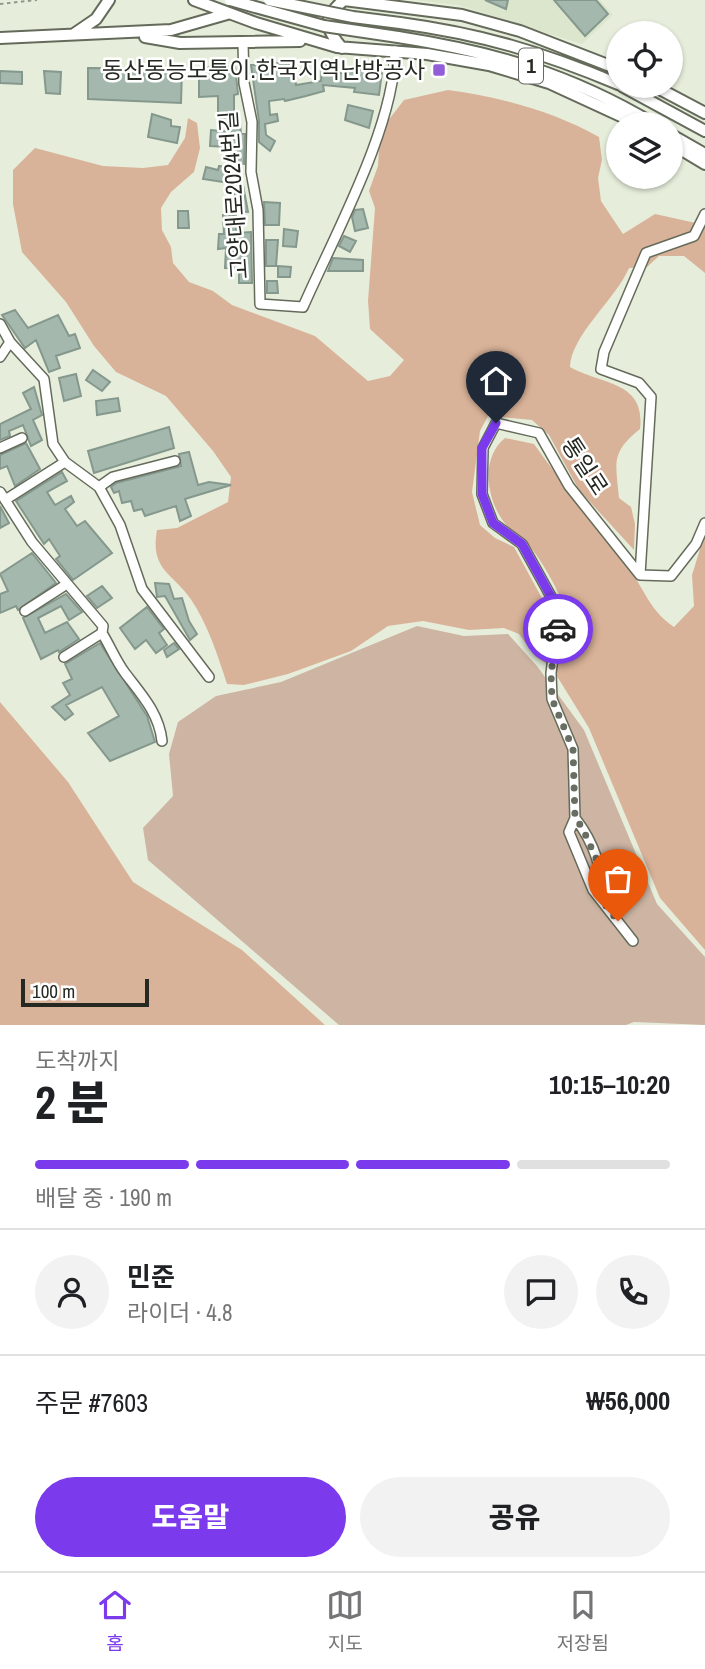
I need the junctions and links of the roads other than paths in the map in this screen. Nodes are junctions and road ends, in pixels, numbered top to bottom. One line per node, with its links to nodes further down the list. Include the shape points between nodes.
1 (109, 0): 7 (main road, via 96,19)
2 (194, 0): 6 (main road)
3 (232, 0): 6 (main road); 19 (main road, 1, bridge, via 324,26 437,43 519,62 586,87)
4 (270, 0): 15 (main road, 1, bridge, via 500,40)
5 (344, 0): 12 (main road, via 333,9 328,27); 14 (main road, via 462,15 520,31)
6 (227, 14): 8 (main road, via 171,30); 10 (main road)
7 (74, 34): 8 (main road); 9 (main road)
8 (130, 34): 11 (main road, via 180,43)
9 (0, 38)
10 (310, 40): 11 (main road); 12 (main road)
11 (243, 43): 13 (street, 고양대로2024번길, via 244,83 252,122 251,172 258,210 260,304 303,307 388,104)
12 (342, 48): 13 (main road)
13 (395, 51): 18 (main road, via 489,65 549,83)
14 (606, 64)
15 (606, 79)
16 (644, 98): 21 (main road, 1)
17 (677, 98): 20 (main road)
18 (612, 112)
19 (632, 112)
20 (705, 113)
21 (705, 131)
22 (683, 141): 24 (main road)
23 (683, 150): 25 (main road)
24 (705, 154)
25 (705, 163)
26 (705, 214): 37 (street, 통일로, via 694,236 646,253 604,352 601,369 639,383 651,397)
27 (0, 324): 28 (street)
28 (10, 342): 29 (street); 33 (street, via 44,379 53,444)
29 (0, 357)
30 (22, 438): 31 (street)
31 (0, 448)
32 (174, 461): 34 (street, via 113,477)
33 (65, 463): 34 (street); 35 (street)
34 (99, 487): 42 (street, via 120,525 142,589)
35 (2, 496): 38 (street)
36 (705, 523): 37 (street, via 696,544 671,576)
37 (640, 575): 44 (street, 통일로, via 569,486 539,433 496,423 482,448 482,494 493,523 522,544 559,611 552,699 573,749)
38 (67, 584): 39 (street); 40 (street, via 103,626)
39 (25, 611)
40 (102, 633): 41 (street); 43 (street, via 161,725)
41 (64, 657)
42 (209, 677)
43 (162, 741)
44 (575, 818): 45 (street, via 604,876); 45 (street, via 569,832 593,890)
45 (603, 902): 46 (street)
46 (633, 941)

